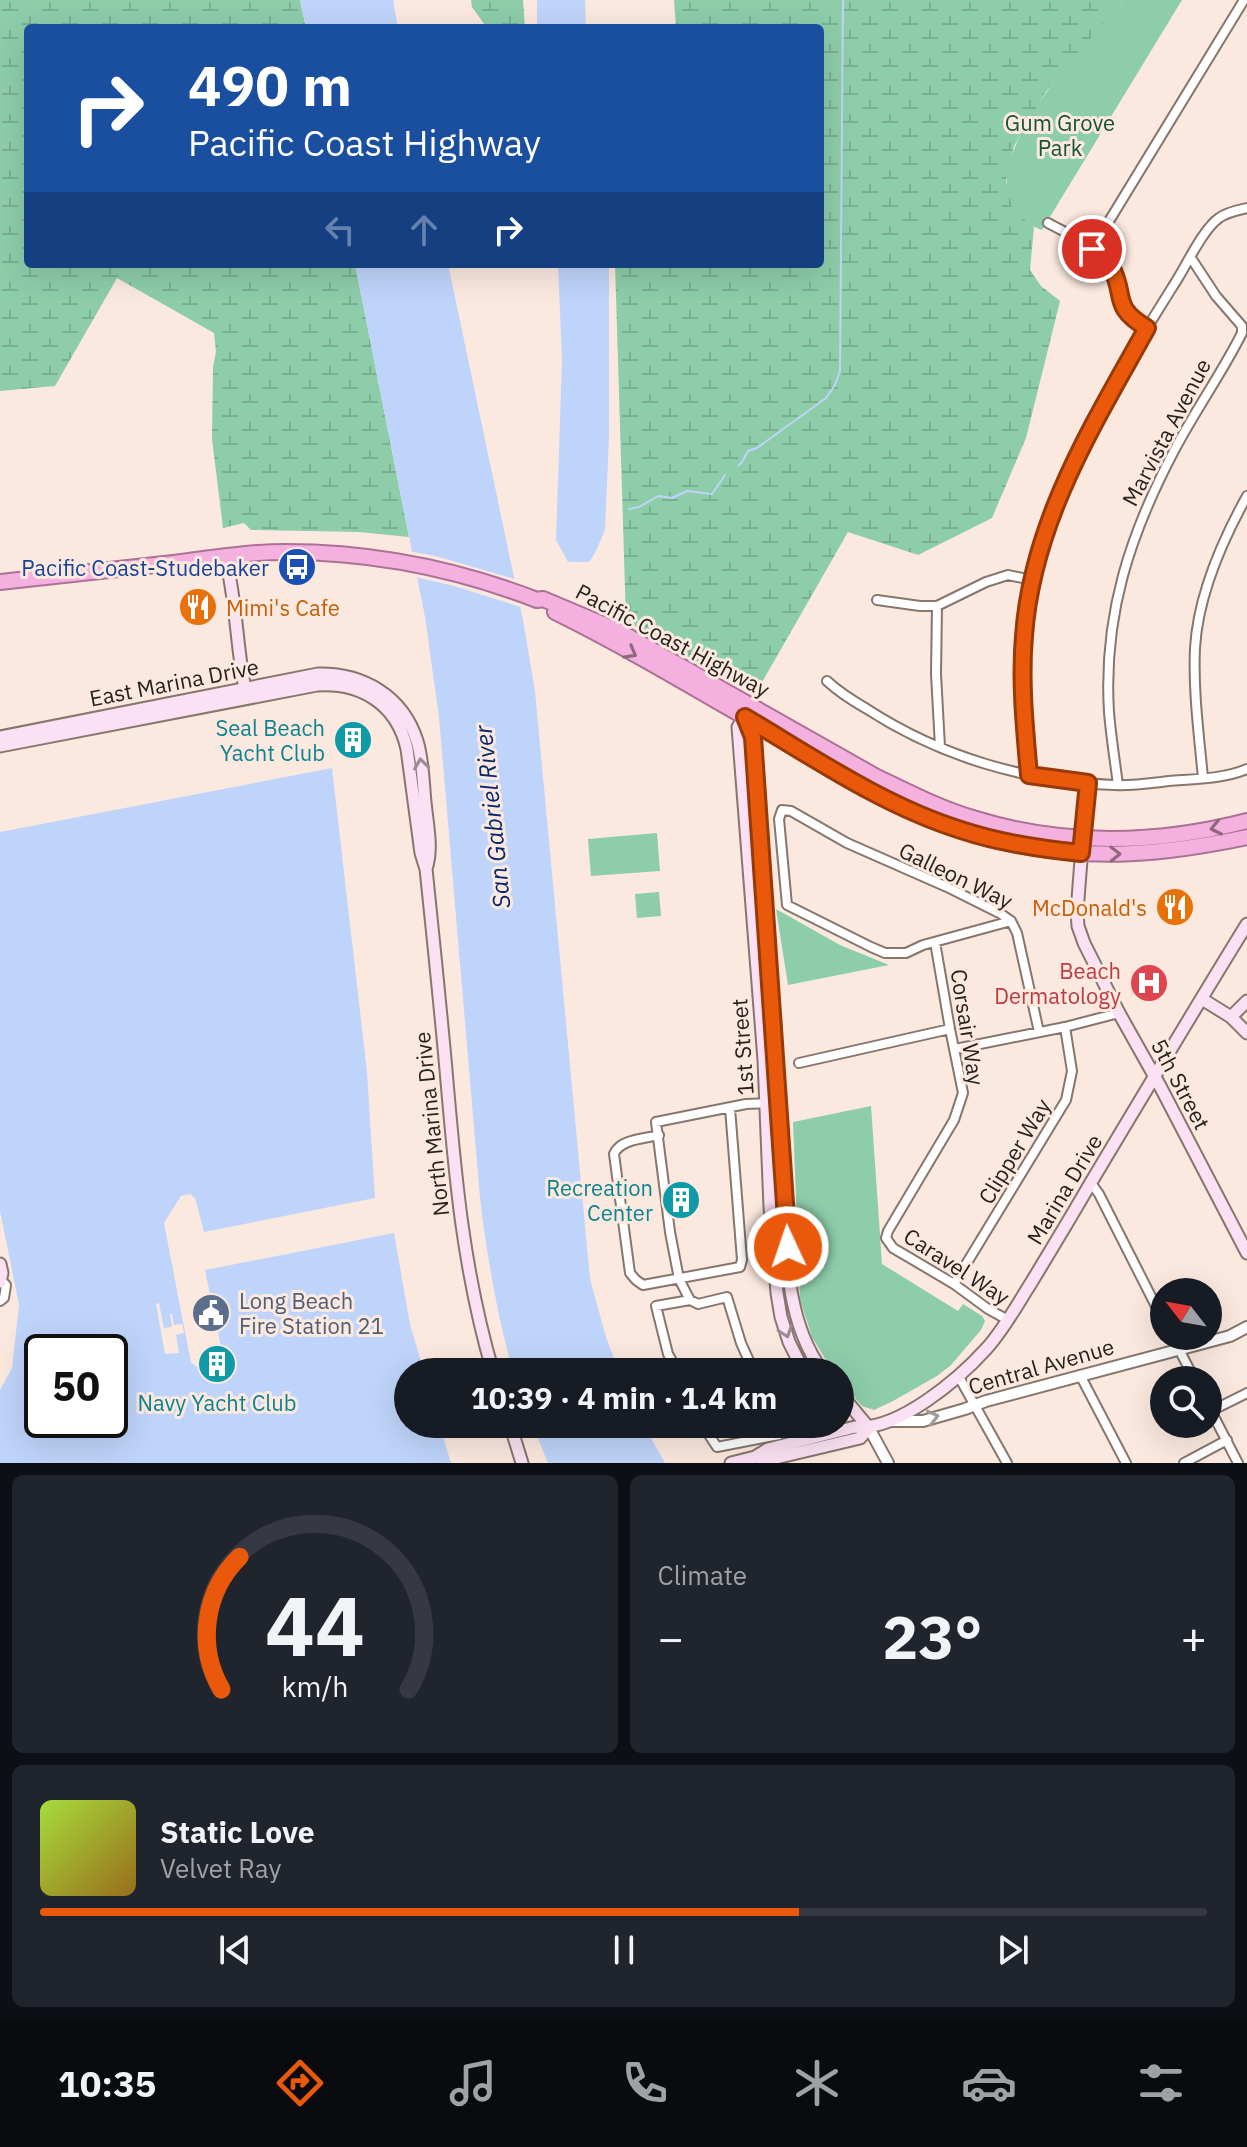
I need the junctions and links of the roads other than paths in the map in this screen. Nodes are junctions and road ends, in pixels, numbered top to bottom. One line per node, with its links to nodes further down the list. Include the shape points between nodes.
1 (1244, 0): 4 (street)
2 (1247, 208): 5 (street, via 1219,217)
3 (1048, 223): 4 (street)
4 (1092, 249): 6 (street, via 1112,268 1126,312)
5 (1191, 258): 6 (street); 24 (street, Marvista Avenue, via 1242,333 1174,450 1126,558 1109,662)
6 (1147, 328): 9 (street, via 1076,458 1050,518)
7 (1247, 496): 22 (street, via 1202,605 1195,646)
8 (225, 556): 10 (highway, Pacific Coast Highway); 15 (main road); 16 (highway, Pacific Coast Highway, via 319,553 399,562 501,586)
9 (1032, 580): 12 (street, via 1008,575); 21 (street, via 1022,680)
10 (0, 582)
11 (877, 600): 12 (street)
12 (937, 606): 19 (street)
13 (827, 681): 19 (street, via 878,717)
14 (355, 683): 15 (main road, East Marina Drive); 60 (main road, North Marina Drive, via 384,708 405,739 426,869 458,1202)
15 (246, 693): 17 (main road, East Marina Drive); 18 (main road, East Marina Drive)
16 (745, 710): 27 (highway, Pacific Coast Highway, via 917,814 997,841); 43 (main road, 1st Street, via 738,727 763,1048)
17 (0, 737)
18 (0, 746)
19 (940, 747): 21 (street)
20 (1247, 769): 22 (street)
21 (1029, 775): 23 (street)
22 (1203, 778): 24 (street)
23 (1088, 783): 24 (street); 27 (street)
24 (1118, 785)
25 (1247, 821): 28 (highway, Pacific Coast Highway, one-way to 28)
26 (1247, 840): 28 (highway, Pacific Coast Highway, via 1203,847)
27 (1082, 846): 28 (highway, Pacific Coast Highway); 34 (main road, 5th Street, via 1078,926)
28 (1148, 846)
29 (1011, 921): 31 (street); 31 (street, Galleon Way, via 782,810 787,905 885,953 906,953); 38 (street, Galleon Way)
30 (1247, 924): 32 (main road, Marina Drive)
31 (935, 942): 37 (street, Corsair Way)
32 (1202, 999): 35 (main road); 42 (main road, Marina Drive)
33 (1247, 1001): 35 (main road)
34 (1119, 1013): 36 (street); 42 (main road, 5th Street)
35 (1231, 1017): 39 (main road)
36 (1065, 1027): 38 (street); 52 (street, Clipper Way, via 1072,1071 1066,1100)
37 (950, 1029): 40 (street, Corsair Way); 41 (street)
38 (1039, 1032): 40 (street)
39 (1247, 1033)
40 (955, 1049): 47 (street, Corsair Way, via 963,1093 959,1107 888,1231)
41 (799, 1063)
42 (1155, 1077): 46 (main road, Marina Drive); 48 (main road, 5th Street)
43 (772, 1102): 44 (street); 63 (main road, 1st Street, one-way to 63, via 770,1207 781,1317); 64 (main road, 1st Street, via 791,1291 798,1325)
44 (730, 1108): 45 (street, via 656,1122); 50 (street, via 742,1263)
45 (659, 1135): 50 (street); 50 (street, via 616,1148 621,1215 630,1273 636,1280 643,1285)
46 (1091, 1183): 53 (street); 56 (main road, Marina Drive)
47 (887, 1242): 52 (street, Caravel Way)
48 (1247, 1253)
49 (0, 1264): 51 (main road)
50 (679, 1279): 54 (street)
51 (1, 1281): 55 (street, via 6,1285)
52 (954, 1284): 56 (street, Caravel Way)
53 (1150, 1294)
54 (690, 1300): 61 (street, via 656,1306); 62 (street, via 698,1304 727,1297)
55 (0, 1301)
56 (1008, 1320): 66 (main road, Marina Drive)
57 (1247, 1327): 58 (street, Central Avenue)
58 (1222, 1338)
59 (1175, 1350): 65 (street, Central Avenue)
60 (489, 1358)
61 (670, 1358)
62 (748, 1358)
63 (797, 1358)
64 (814, 1358)
65 (1080, 1375): 69 (street, Central Avenue); 86 (street)
66 (959, 1377): 69 (street); 71 (main road, Marina Drive)
67 (1247, 1393): 68 (street)
68 (1222, 1403)
69 (975, 1405): 71 (street, Central Avenue, one-way to 69, via 923,1421); 85 (street)
70 (854, 1411): 73 (main road)
71 (891, 1421): 73 (main road, Marina Drive)
72 (854, 1427): 73 (main road, Marina Drive)
73 (869, 1428): 81 (main road, Marina Drive, via 860,1438); 84 (street)
74 (1222, 1431): 79 (street)
75 (514, 1438): 82 (main road)
76 (711, 1438): 80 (street, via 717,1447)
77 (764, 1438): 80 (street)
78 (812, 1438): 81 (main road, Marina Drive, via 768,1449)
79 (1227, 1440): 87 (street); 88 (street)
80 (752, 1441): 81 (street)
81 (749, 1460): 83 (main road, Marina Drive)
82 (522, 1463)
83 (731, 1463)
84 (888, 1463)
85 (1007, 1463)
86 (1126, 1463)
87 (1184, 1463)
88 (1238, 1463)

